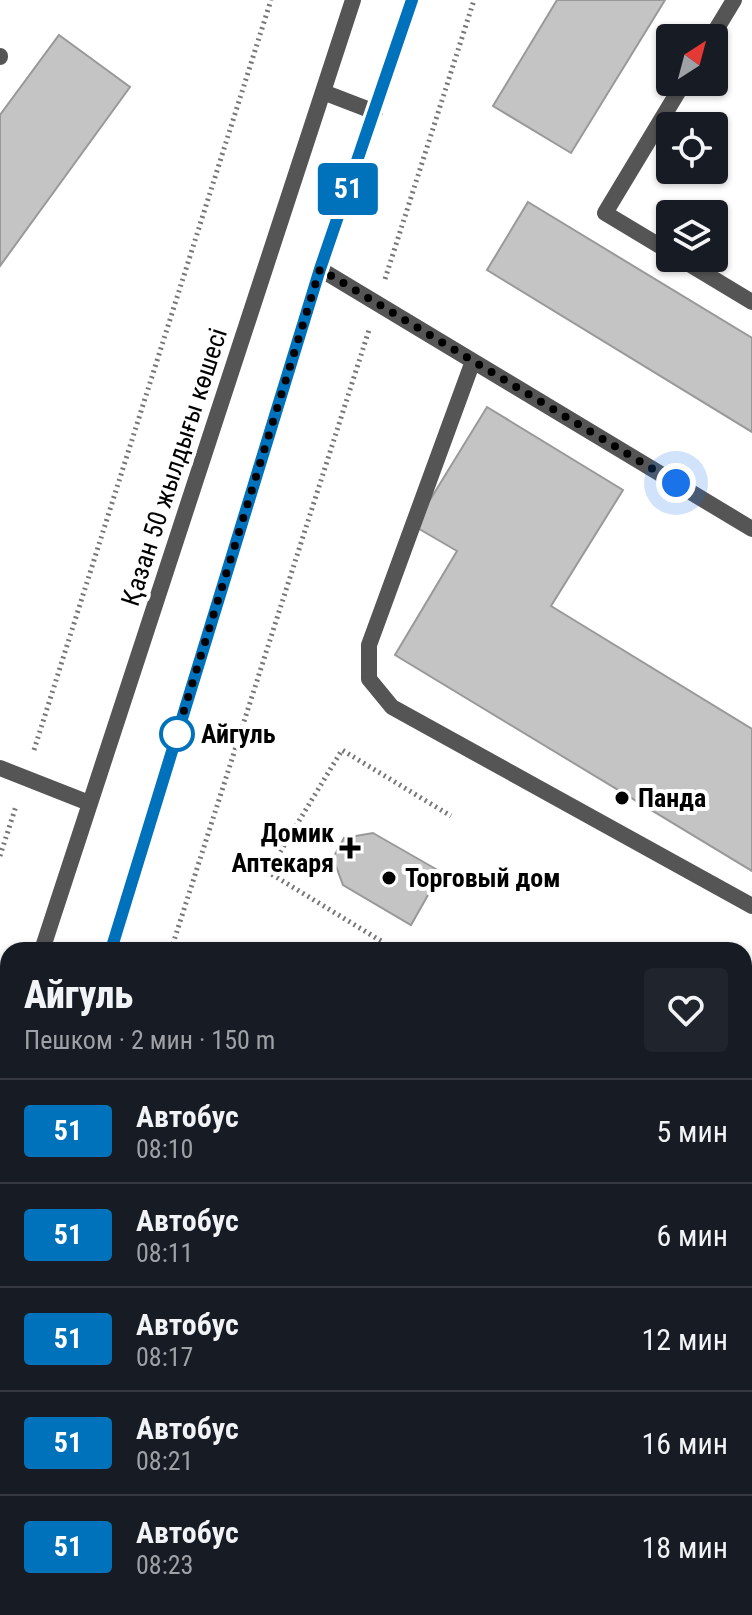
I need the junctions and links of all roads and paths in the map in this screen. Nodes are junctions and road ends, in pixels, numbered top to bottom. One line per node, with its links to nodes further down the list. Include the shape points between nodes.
1 (271, 0): 18 (path)
2 (353, 0): 7 (street, Қазан 50 жылдығы көшесі)
3 (412, 0): 9 (street)
4 (474, 0): 14 (path)
5 (734, 0): 6 (street)
6 (719, 24)
7 (323, 92): 9 (street); 19 (street, Қазан 50 жылдығы көшесі)
8 (676, 96): 10 (street, via 605,213)
9 (375, 112): 11 (street)
10 (656, 244)
11 (320, 269): 14 (street); 25 (street)
12 (702, 272): 13 (street)
13 (752, 302)
14 (377, 303): 15 (street); 26 (path)
15 (473, 361): 16 (street); 22 (street, via 369,645 369,679 392,707)
16 (752, 529)
17 (0, 768): 18 (street)
18 (25, 778): 19 (street); 21 (path)
19 (89, 803): 24 (street, Қазан 50 жылдығы көшесі)
20 (451, 816): 23 (path, via 342,750 268,872)
21 (0, 856)
22 (752, 906)
23 (381, 941)
24 (45, 942)
25 (113, 942)
26 (174, 942)

